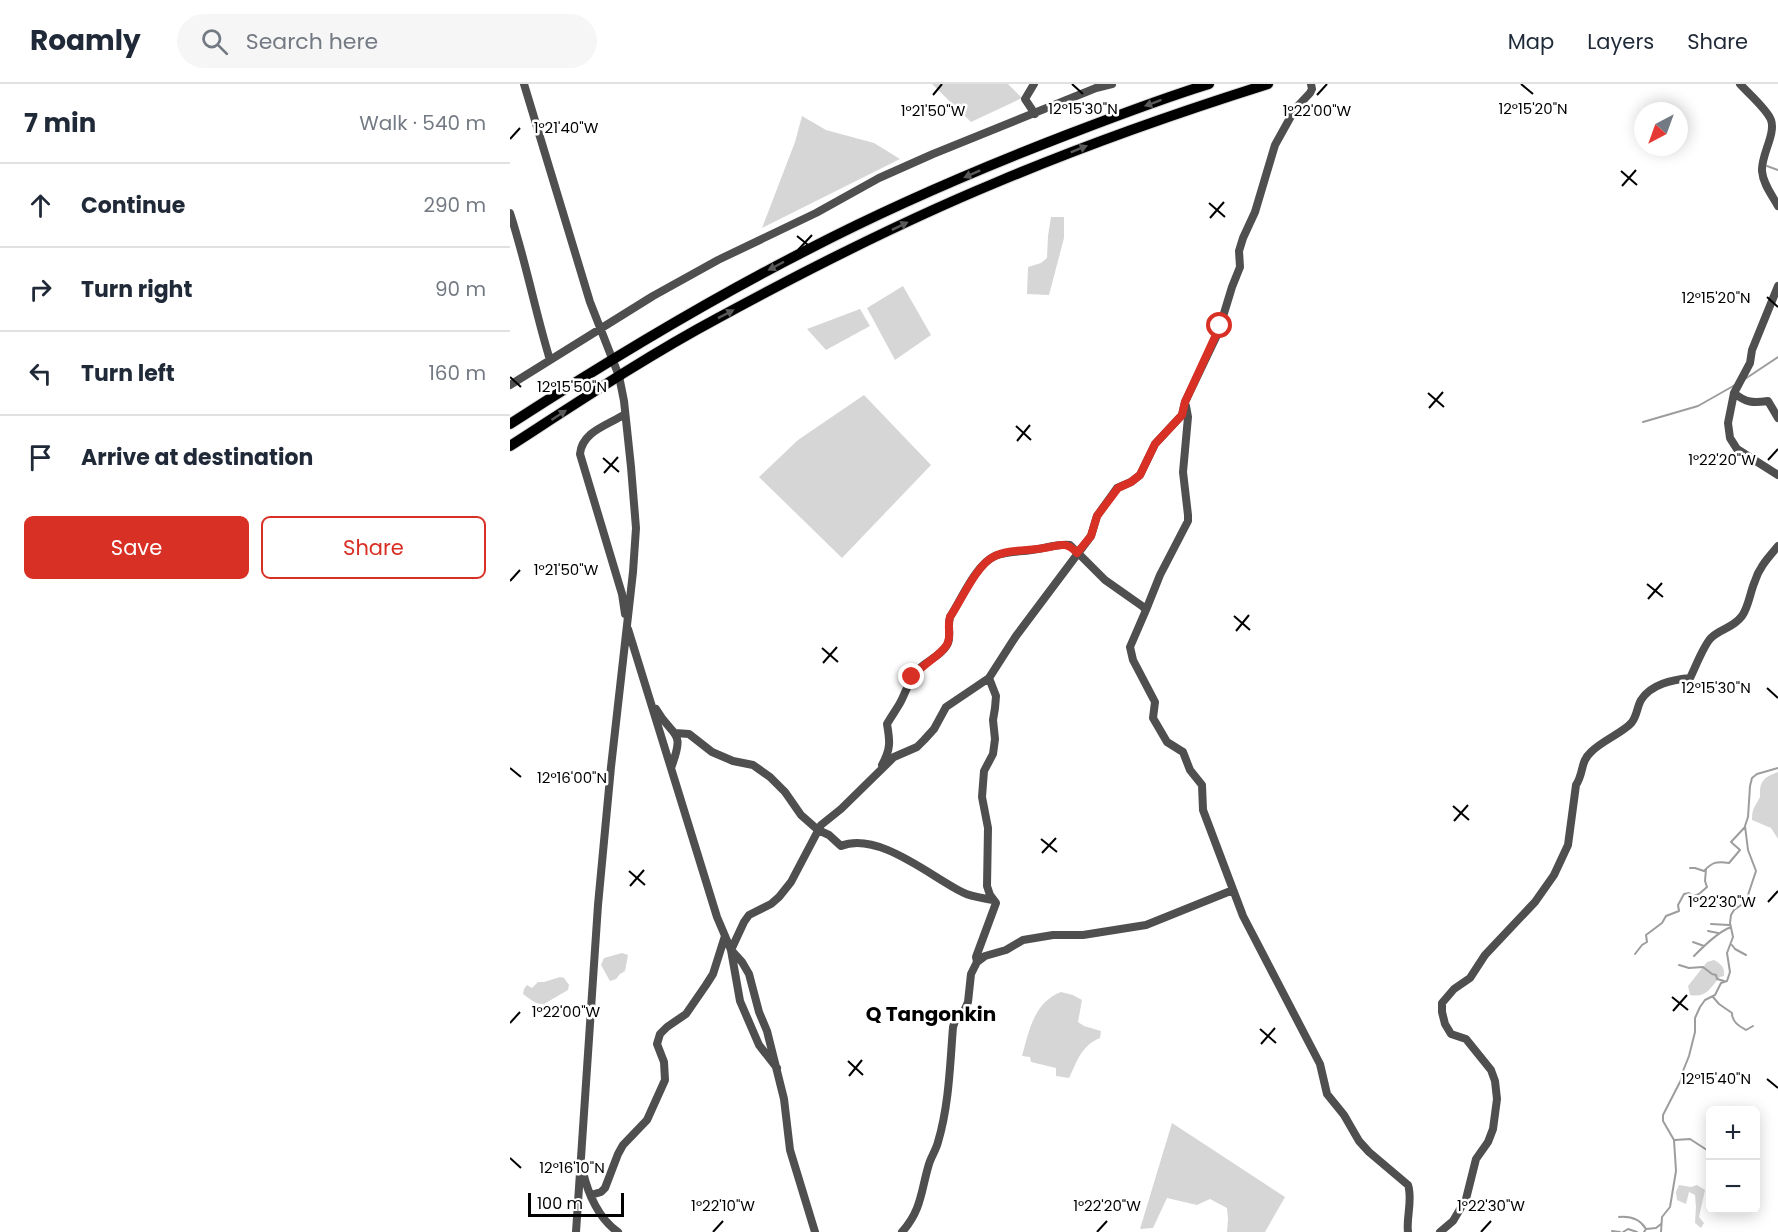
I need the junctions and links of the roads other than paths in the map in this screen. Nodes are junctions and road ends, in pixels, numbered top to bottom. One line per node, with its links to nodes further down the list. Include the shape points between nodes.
1 (524, 84): 12 (street)
2 (1034, 84): 8 (street, via 1025,99)
3 (1112, 84): 8 (street)
4 (1209, 84): 14 (highway, one-way to 14, via 1011,157 909,201 808,249)
5 (1268, 84): 15 (highway, one-way to 5, via 717,318 912,220 1095,143)
6 (1311, 84): 18 (street, via 1310,93 1294,109 1275,145 1239,251 1240,267 1218,333)
7 (1740, 84): 9 (street, via 1770,117 1772,127 1762,170)
8 (1035, 114): 12 (street, via 879,178 718,260)
9 (1778, 206)
10 (510, 213): 13 (street)
11 (1778, 286): 17 (street, via 1750,363)
12 (600, 329): 13 (street); 14 (street)
13 (550, 360): 16 (street)
14 (612, 360): 15 (street); 21 (highway)
15 (619, 376): 19 (street); 22 (highway, one-way to 15)
16 (510, 385)
17 (1734, 393): 20 (street, via 1750,403 1768,401); 23 (street, via 1728,423 1732,445)
18 (1185, 402): 25 (street, via 1182,415 1155,444 1140,475 1118,488); 26 (street, via 1188,417 1183,472 1188,521)
19 (625, 414): 27 (street, via 636,528); 27 (street, via 594,430 580,448 580,454 622,594)
20 (1778, 418)
21 (510, 424)
22 (510, 446)
23 (1778, 475)
24 (1778, 546): 47 (street, via 1756,577 1744,613 1708,641 1690,678 1649,690 1631,724 1590,752 1576,785 1568,845 1554,875 1470,978 1442,1003 1451,1034 1466,1039 1491,1071 1497,1099 1493,1129 1476,1159 1466,1199 1453,1221)
25 (1077, 553): 26 (street); 28 (street); 32 (street, via 1064,544 1009,552 981,566 950,617 947,646 918,669 886,723 889,753)
26 (1146, 610): 34 (street, via 1130,647 1132,660 1155,702 1153,718 1167,742 1183,752 1202,785 1203,810)
27 (627, 625): 29 (street); 40 (street, via 598,905)
28 (989, 678): 32 (street, via 946,707 934,729 917,747 894,757); 35 (street, via 996,696 994,739 993,754 984,771 982,797 988,828 987,886)
29 (649, 698): 30 (street); 31 (street)
30 (675, 733): 31 (street, via 679,741); 33 (street, via 689,734 712,752 753,765 770,777)
31 (671, 768): 36 (street)
32 (878, 772): 33 (street)
33 (818, 830): 35 (street, via 841,846 863,842 894,852 963,893); 37 (street, via 791,882 771,904 749,915)
34 (1233, 890): 38 (street, via 1146,925 1023,940); 46 (street, via 1320,1064 1327,1094 1359,1141 1408,1185)
35 (993, 900): 38 (street, via 996,909)
36 (725, 936): 37 (street); 41 (street, via 706,985 686,1014 660,1034 657,1044 665,1080 647,1120 623,1145 605,1188)
37 (731, 950): 39 (street, via 749,974); 39 (street, via 740,1001 759,1045)
38 (977, 962): 45 (street, via 971,974 968,1002 953,1027 947,1098 938,1143 919,1207)
39 (777, 1068): 44 (street, via 790,1150)
40 (581, 1165): 41 (street); 42 (street)
41 (591, 1195): 43 (street, via 604,1218)
42 (576, 1232)
43 (618, 1232)
44 (815, 1232)
45 (902, 1232)
46 (1408, 1232)
47 (1440, 1232)

